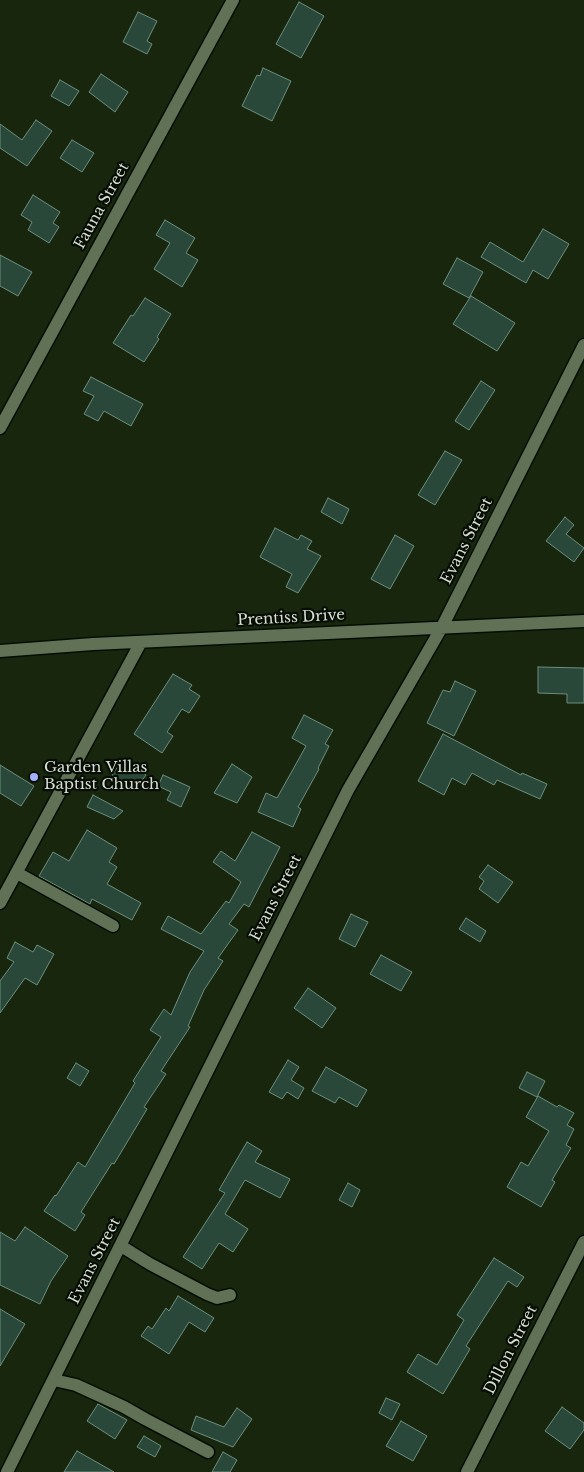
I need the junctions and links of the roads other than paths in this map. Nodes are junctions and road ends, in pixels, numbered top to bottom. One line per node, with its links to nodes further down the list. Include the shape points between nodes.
1 (233, 0): 3 (street, Fauna Street)
2 (584, 345): 5 (street, Evans Street)
3 (0, 428)
4 (584, 620): 5 (street, Prentiss Drive)
5 (442, 627): 6 (street, Prentiss Drive); 12 (street, Evans Street, via 348,790)
6 (141, 642): 7 (street, Prentiss Drive); 8 (street)
7 (0, 651)
8 (17, 873): 9 (street); 10 (street)
9 (0, 902)
10 (113, 926)
11 (584, 1242): 17 (street, Dillon Street)
12 (121, 1246): 13 (street, via 207,1294 217,1298); 14 (street, Evans Street)
13 (230, 1295)
14 (54, 1380): 15 (street, via 76,1385 124,1407); 16 (street, Evans Street)
15 (208, 1452)
16 (7, 1472)
17 (467, 1472)

